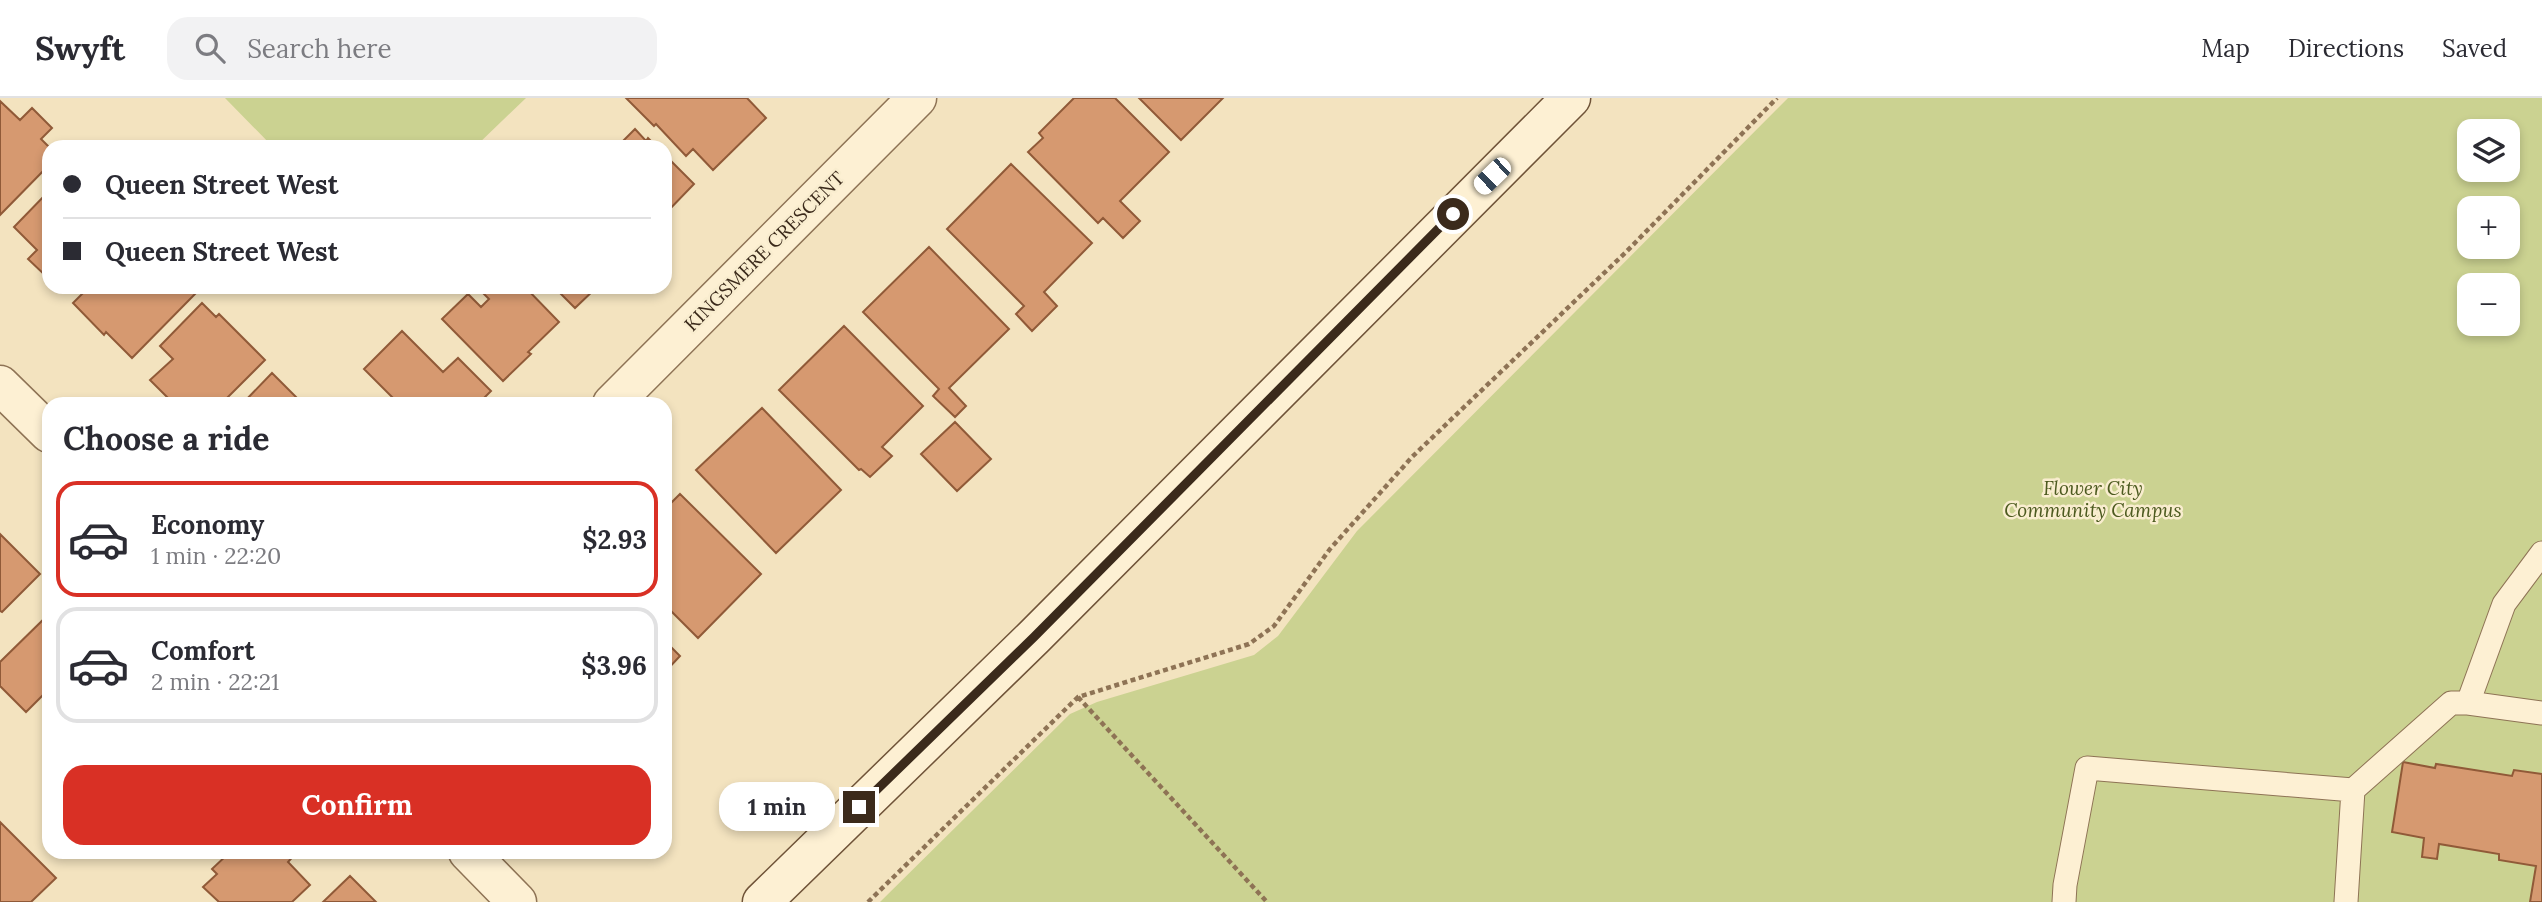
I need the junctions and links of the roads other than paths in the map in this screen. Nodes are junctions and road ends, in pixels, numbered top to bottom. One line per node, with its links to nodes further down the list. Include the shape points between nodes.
1 (917, 98): 4 (main road, KINGSMERE CRESCENT)
2 (1571, 98): 12 (main road, via 1034,637)
3 (0, 385): 5 (main road)
4 (619, 397)
5 (42, 426)
6 (2542, 553): 7 (lane, via 2504,604)
7 (2468, 703): 8 (lane); 9 (lane, via 2451,703)
8 (2542, 713)
9 (2353, 790): 13 (lane, via 2087,768); 14 (lane)
10 (475, 859): 11 (main road)
11 (517, 902)
12 (762, 902)
13 (2064, 902)
14 (2346, 902)

